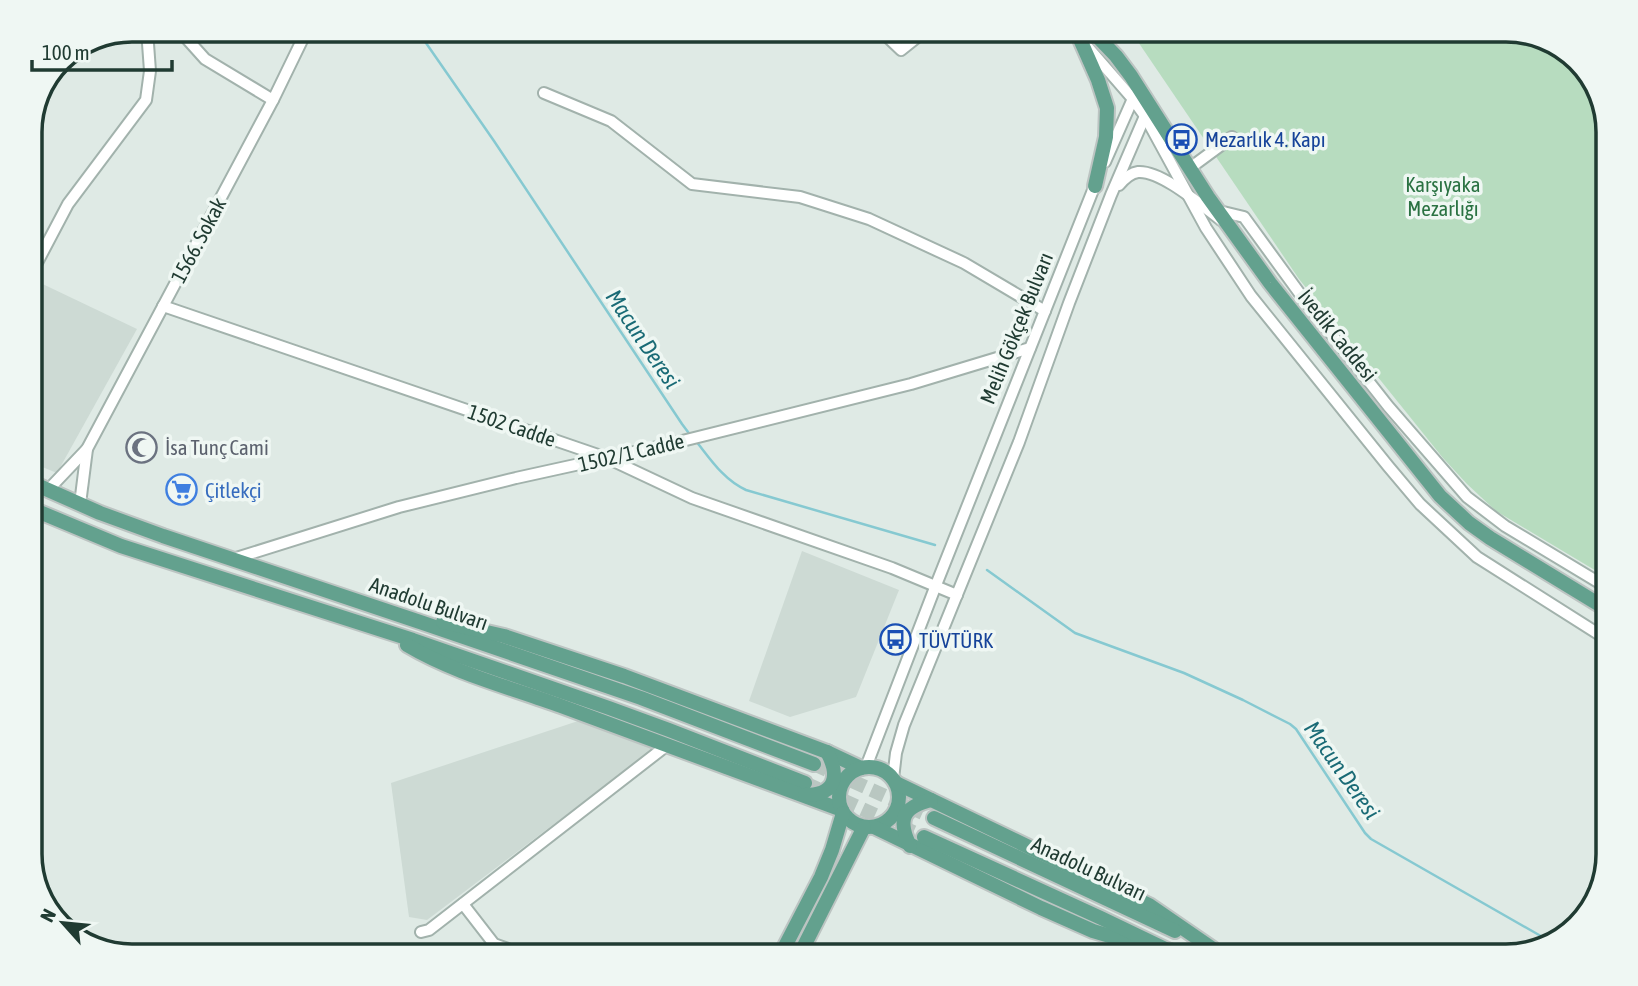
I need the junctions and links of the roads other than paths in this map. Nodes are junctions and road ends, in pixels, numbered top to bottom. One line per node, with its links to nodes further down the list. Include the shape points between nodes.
1 (148, 42): 19 (street, via 146,100 68,204)
2 (190, 42): 10 (street, via 205,59)
3 (301, 42): 10 (street, 1566. Sokak)
4 (893, 42): 5 (street, via 901,50)
5 (911, 42)
6 (1085, 42): 14 (main road, via 1107,108)
7 (1096, 42): 9 (main road, İvedik Caddesi, via 1116,56)
8 (544, 93): 21 (street, via 611,121 692,184 800,197 869,219 964,263)
9 (1135, 93): 11 (main road, İvedik Caddesi); 14 (street, Melih Gökçek Bulvarı)
10 (273, 100): 20 (street, 1566. Sokak)
11 (1149, 113): 13 (main road, İvedik Caddesi); 15 (street, Melih Gökçek Bulvarı); 16 (street)
12 (1232, 137): 13 (street)
13 (1190, 168): 17 (main road, İvedik Caddesi)
14 (1095, 186): 21 (street, Melih Gökçek Bulvarı)
15 (1111, 195): 16 (street, via 1125,177 1136,172 1166,181); 32 (street, Melih Gökçek Bulvarı)
16 (1188, 196): 18 (street); 36 (street, via 1251,296 1420,504 1477,557)
17 (1219, 211): 18 (main road, İvedik Caddesi); 30 (street, via 1244,217 1388,406 1467,497 1505,526)
18 (1228, 224): 33 (main road, İvedik Caddesi, via 1270,284 1453,509 1490,538)
19 (42, 253)
20 (163, 306): 23 (street, 1566. Sokak); 24 (street, 1502 Cadde)
21 (1045, 311): 22 (street, Melih Gökçek Bulvarı)
22 (1030, 348): 24 (street, 1502/1 Cadde, via 911,384); 31 (street, Melih Gökçek Bulvarı)
23 (87, 449): 26 (street); 27 (street)
24 (607, 458): 29 (street, 1502/1 Cadde, via 399,507); 31 (street, 1502 Cadde, via 692,498)
25 (42, 487): 26 (main road, Anadolu Bulvarı)
26 (48, 490): 27 (main road, Anadolu Bulvarı)
27 (80, 504): 29 (main road, Anadolu Bulvarı)
28 (42, 513): 35 (main road, Anadolu Bulvarı, via 121,546)
29 (233, 559): 34 (main road, Anadolu Bulvarı)
30 (1596, 581)
31 (936, 585): 32 (street); 40 (street, Melih Gökçek Bulvarı)
32 (957, 595): 41 (street, Melih Gökçek Bulvarı, via 904,725)
33 (1596, 603)
34 (400, 615): 38 (main road, via 504,636); 39 (main road, Anadolu Bulvarı, via 641,698)
35 (382, 630): 37 (main road, via 425,655 486,680); 42 (main road, Anadolu Bulvarı, via 645,721)
36 (1596, 632)
37 (666, 746): 42 (main road); 49 (street)
38 (827, 752): 40 (main road); 42 (main road, via 835,771 833,782 819,795)
39 (814, 764)
40 (864, 767): 41 (main road, via 886,772); 44 (main road, via 841,784)
41 (894, 781): 43 (main road); 46 (main road, via 899,792 896,811 883,824)
42 (803, 789): 44 (main road)
43 (931, 800): 48 (main road, via 906,811 903,822); 57 (main road, via 1149,905)
44 (842, 812): 46 (main road, via 856,824); 52 (main road, via 821,877)
45 (934, 818): 56 (main road, Anadolu Bulvarı)
46 (869, 827): 48 (main road); 53 (main road)
47 (924, 837): 55 (main road, Anadolu Bulvarı)
48 (910, 846): 54 (main road, via 1093,931)
49 (463, 904): 50 (street); 51 (street)
50 (421, 932)
51 (494, 944)
52 (785, 944)
53 (806, 944)
54 (1136, 944)
55 (1154, 944)
56 (1201, 944)
57 (1207, 944)

